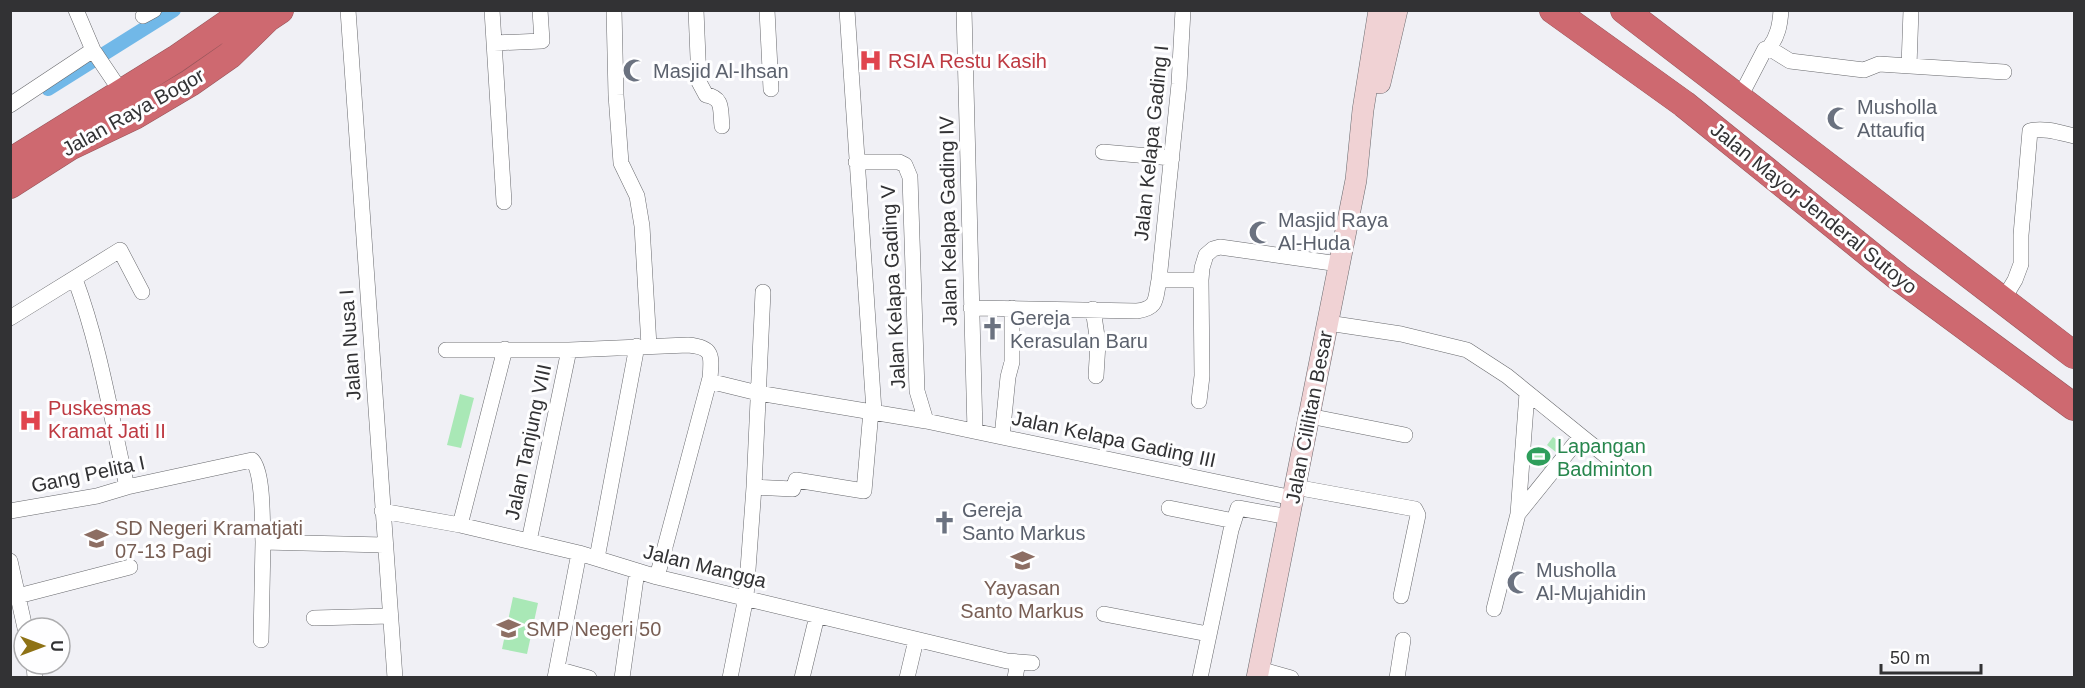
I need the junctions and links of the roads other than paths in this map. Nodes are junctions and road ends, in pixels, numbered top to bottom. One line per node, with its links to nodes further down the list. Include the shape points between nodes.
1 (76, 10): 23 (street)
2 (248, 10): 27 (highway, Jalan Raya Bogor)
3 (280, 10): 37 (highway, Jalan Raya Bogor, via 230,55 190,83 64,150)
4 (348, 10): 75 (street, Jalan Nusa I)
5 (492, 10): 20 (street)
6 (540, 10): 20 (street, via 542,41)
7 (614, 10): 51 (street, via 621,163 637,196 642,226)
8 (696, 10): 30 (street, via 699,82 706,95 719,101)
9 (706, 10): 21 (street)
10 (766, 10): 26 (street)
11 (847, 10): 36 (street, Jalan Kelapa Gading V)
12 (964, 10): 46 (street, Jalan Kelapa Gading IV)
13 (1183, 10): 34 (street, Jalan Kelapa Gading I)
14 (1379, 10): 33 (street, Jalan Cililitan Besar)
15 (1397, 10): 33 (street, Jalan Cililitan Besar)
16 (1553, 10): 61 (highway, Jalan Mayor Jenderal Sutoyo, via 1684,104 1898,277)
17 (1624, 10): 28 (highway, Jalan Mayor Jenderal Sutoyo)
18 (1781, 10): 22 (street, via 1778,32)
19 (1911, 10): 24 (street)
20 (494, 43): 38 (street)
21 (706, 43)
22 (1769, 48): 24 (street, via 1790,61 1864,70 1879,64); 28 (street)
23 (93, 51): 27 (street); 29 (street)
24 (1909, 66): 25 (street)
25 (2004, 72)
26 (771, 89)
27 (122, 93): 35 (highway, Jalan Raya Bogor)
28 (1739, 99): 45 (highway, Jalan Mayor Jenderal Sutoyo)
29 (10, 105)
30 (722, 126)
31 (2074, 136): 45 (street, via 2030,131 2021,264)
32 (1103, 152): 34 (street)
33 (1360, 156): 39 (street, Jalan Cililitan Besar)
34 (1172, 158): 41 (street, Jalan Kelapa Gading I)
35 (10, 162)
36 (856, 162): 62 (street, Jalan Kelapa Gading V); 64 (street, Jalan Kelapa Gading V, via 898,162 905,165 910,177 917,391)
37 (10, 185)
38 (504, 202)
39 (1339, 264): 42 (street, via 1220,247 1206,255); 50 (street, Jalan Cililitan Besar)
40 (75, 279): 43 (street, via 120,250); 49 (street); 70 (street, via 95,342)
41 (1159, 280): 42 (street); 48 (street, Jalan Kelapa Gading I, via 1149,309)
42 (1201, 280): 60 (street, via 1203,357)
43 (142, 292)
44 (763, 292): 58 (street)
45 (2003, 300): 55 (highway, Jalan Mayor Jenderal Sutoyo)
46 (971, 308): 47 (street); 65 (street, Jalan Kelapa Gading IV)
47 (1012, 308): 48 (street); 68 (street, via 1012,362)
48 (1093, 309): 56 (street, via 1098,343)
49 (10, 318)
50 (1328, 323): 59 (street, via 1401,334 1467,350 1499,369); 63 (street, Jalan Cililitan Besar)
51 (643, 346): 54 (street, Jalan Tanjung VIII); 57 (street, Jalan Tanjung VIII, via 698,346 708,352 711,360); 83 (street)
52 (505, 349): 53 (street); 54 (street); 78 (street)
53 (446, 350)
54 (568, 350): 79 (street, Jalan Tanjung VIII)
55 (2074, 355)
56 (1096, 376)
57 (709, 381): 58 (street, Jalan Kelapa Gading III); 87 (street)
58 (758, 393): 62 (street, Jalan Kelapa Gading III); 71 (street)
59 (1527, 393): 67 (street); 76 (street)
60 (1199, 401)
61 (2074, 407)
62 (873, 411): 64 (street, Jalan Kelapa Gading III); 71 (street, Jalan Kelapa Gading V, via 864,491 795,480 793,489)
63 (1310, 416): 66 (street); 72 (street, Jalan Cililitan Besar)
64 (926, 421): 65 (street, Jalan Kelapa Gading III)
65 (975, 431): 68 (street, Jalan Kelapa Gading III)
66 (1405, 435)
67 (1581, 436): 69 (street); 76 (street)
68 (1002, 437): 72 (street, Jalan Kelapa Gading III)
69 (1621, 468)
70 (127, 487): 74 (street, Gang Pelita I); 80 (street, Gang Pelita I, via 246,460 255,462)
71 (754, 487): 90 (street)
72 (1293, 501): 77 (street, via 1238,508); 89 (street, via 1415,509 1418,515); 103 (street, Jalan Cililitan Besar)
73 (1169, 508): 77 (street)
74 (10, 511)
75 (382, 511): 78 (street, Jalan Mangga); 81 (street, Jalan Nusa I)
76 (1518, 514): 91 (street)
77 (1234, 521): 97 (street)
78 (460, 525): 79 (street, Jalan Mangga)
79 (529, 541): 82 (street, Jalan Mangga)
80 (263, 542): 81 (street); 98 (street)
81 (384, 545): 94 (street, Jalan Nusa I)
82 (579, 553): 83 (street, Jalan Mangga); 102 (street)
83 (597, 558): 86 (street, Jalan Mangga)
84 (130, 567): 88 (street)
85 (11, 568): 88 (street)
86 (637, 571): 87 (street, Jalan Mangga); 106 (street)
87 (657, 577): 90 (street, Jalan Mangga)
88 (18, 596): 93 (street)
89 (1401, 596)
90 (746, 597): 95 (street, Jalan Mangga); 107 (street)
91 (1494, 609)
92 (1104, 614): 97 (street)
93 (23, 616)
94 (390, 616): 96 (street); 104 (street, Jalan Nusa I)
95 (817, 616): 99 (street, Jalan Mangga); 108 (street)
96 (314, 618)
97 (1208, 634): 110 (street)
98 (261, 640)
99 (916, 640): 101 (street, Jalan Mangga); 109 (street)
100 (1403, 640): 112 (street)
101 (1022, 668)
102 (556, 673): 105 (street)
103 (1258, 673): 111 (street)
104 (394, 678)
105 (589, 678)
106 (622, 678)
107 (730, 678)
108 (802, 678)
109 (907, 678)
110 (1200, 678)
111 (1291, 678)
112 (1397, 678)

